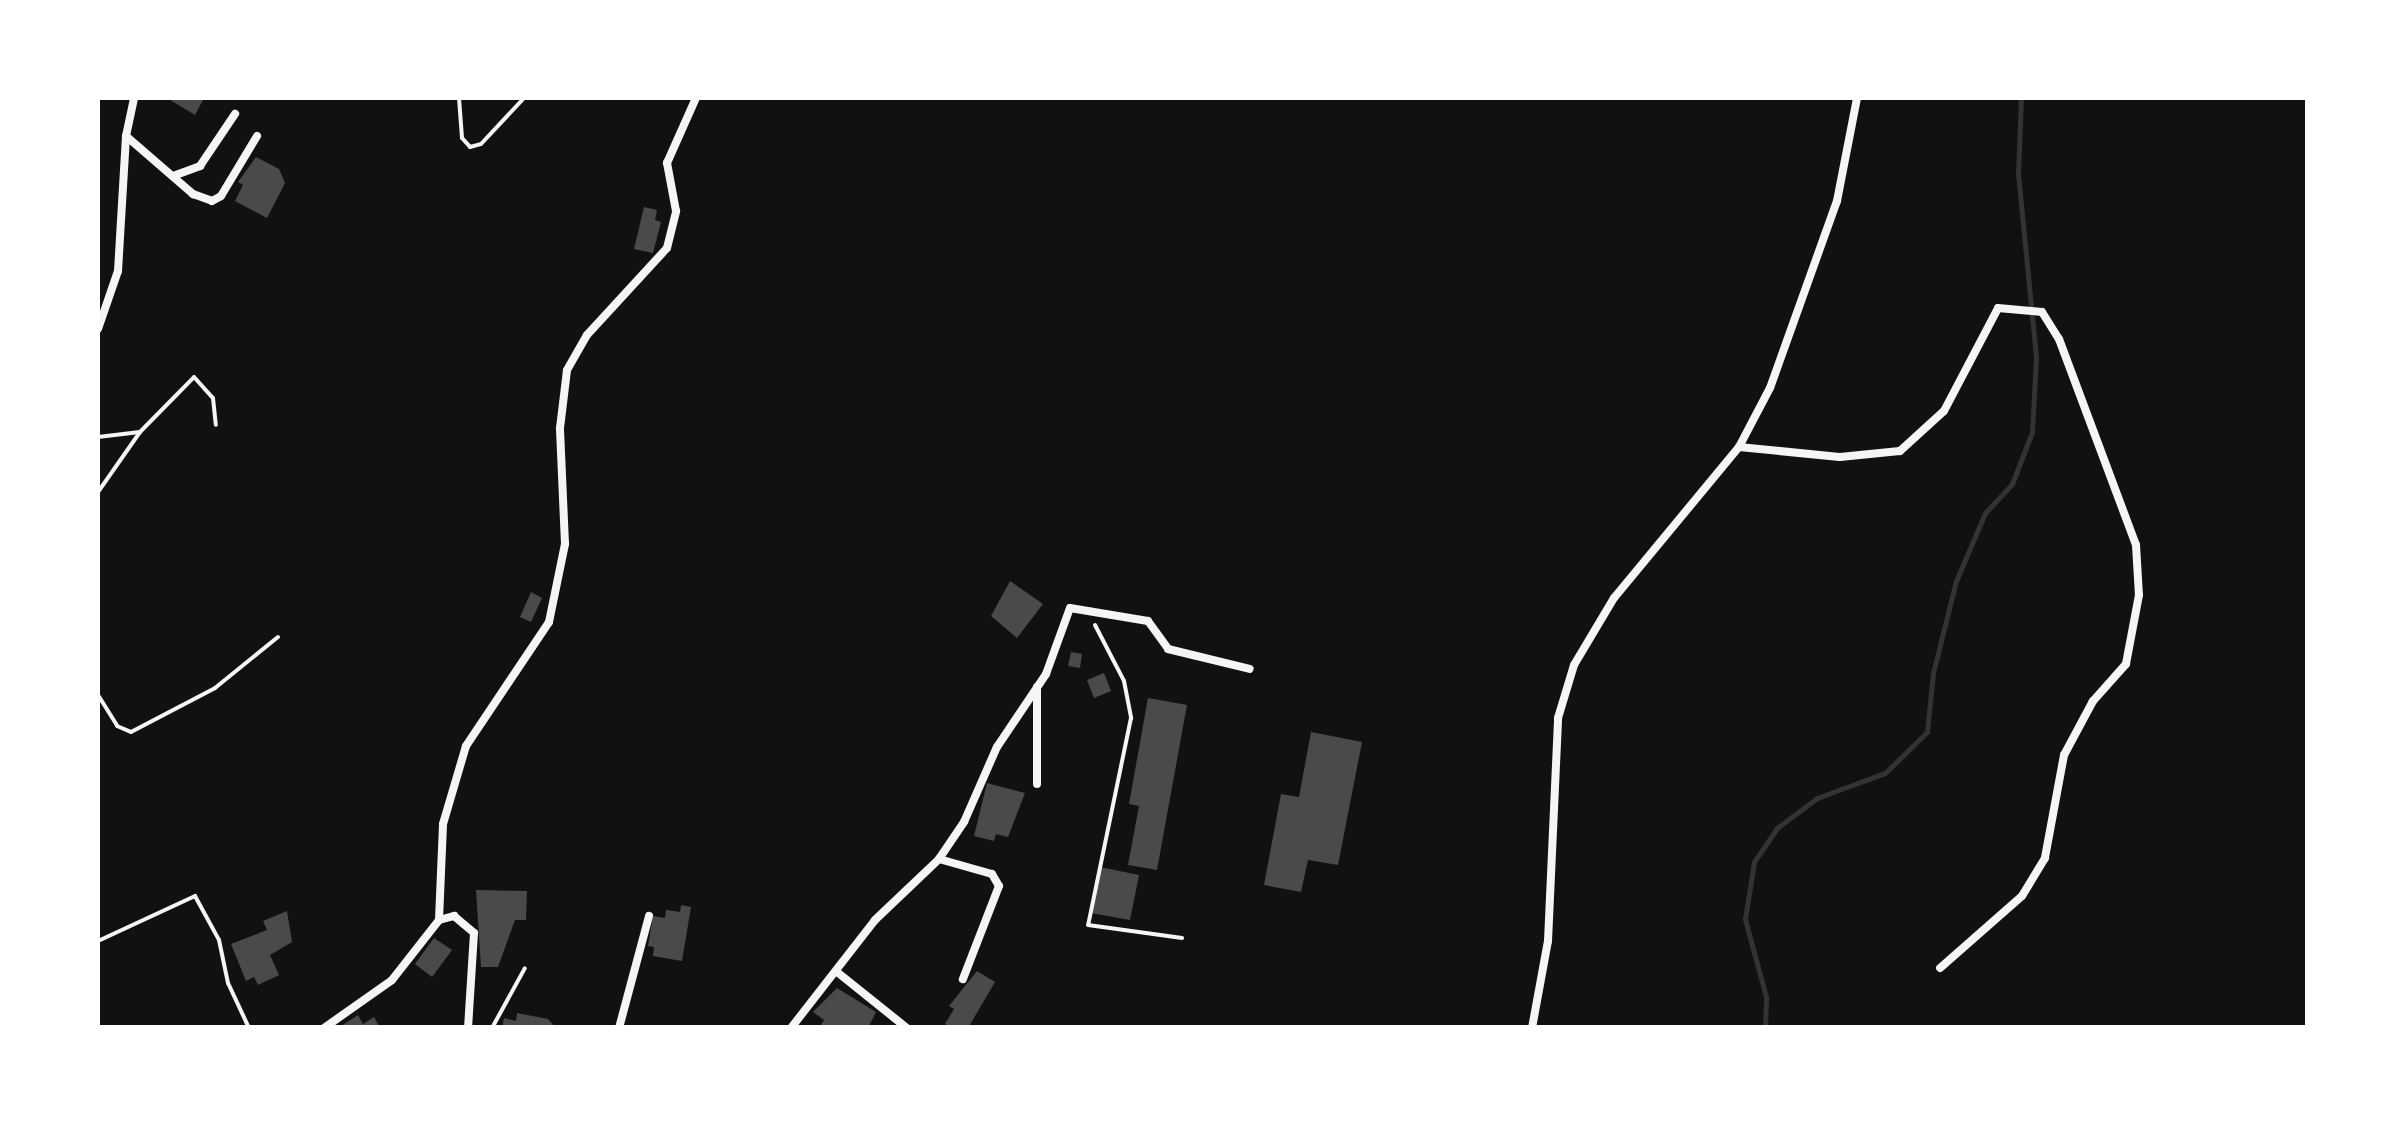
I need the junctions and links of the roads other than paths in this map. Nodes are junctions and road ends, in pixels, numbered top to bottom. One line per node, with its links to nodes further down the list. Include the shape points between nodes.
1 (134, 98): 7 (street)
2 (459, 98): 3 (lane, via 462,138 470,147 482,144)
3 (524, 98)
4 (696, 98): 17 (street, via 668,163 667,189 676,212 667,248 587,335 567,370 560,428 565,544 549,622 466,746 444,824)
5 (1857, 98): 11 (street, via 1806,301)
6 (235, 114): 9 (street, via 200,166)
7 (126, 136): 9 (street); 10 (street, via 118,271)
8 (256, 136): 9 (street, via 235,176 212,201)
9 (172, 176)
10 (98, 328)
11 (1739, 447): 18 (street, via 1840,457 1900,451 1944,411 1998,308 2042,312 2059,339 2136,545 2139,595 2126,664 2092,701 2064,755 2045,858 2022,896); 26 (street, via 1614,598 1574,665 1558,718 1548,941)
12 (1250, 670): 13 (street, via 1168,649 1148,621 1086,606 1070,608)
13 (1037, 687): 14 (street); 15 (street)
14 (1038, 784)
15 (938, 859): 19 (street, via 875,920); 20 (street, via 992,874 999,886)
16 (649, 916): 23 (street)
17 (438, 920): 21 (street, via 392,980); 22 (street, via 454,916 474,933)
18 (1940, 968)
19 (837, 972): 24 (street); 25 (street)
20 (962, 979)
21 (324, 1028)
22 (468, 1028)
23 (619, 1028)
24 (791, 1028)
25 (907, 1028)
26 (1532, 1028)

